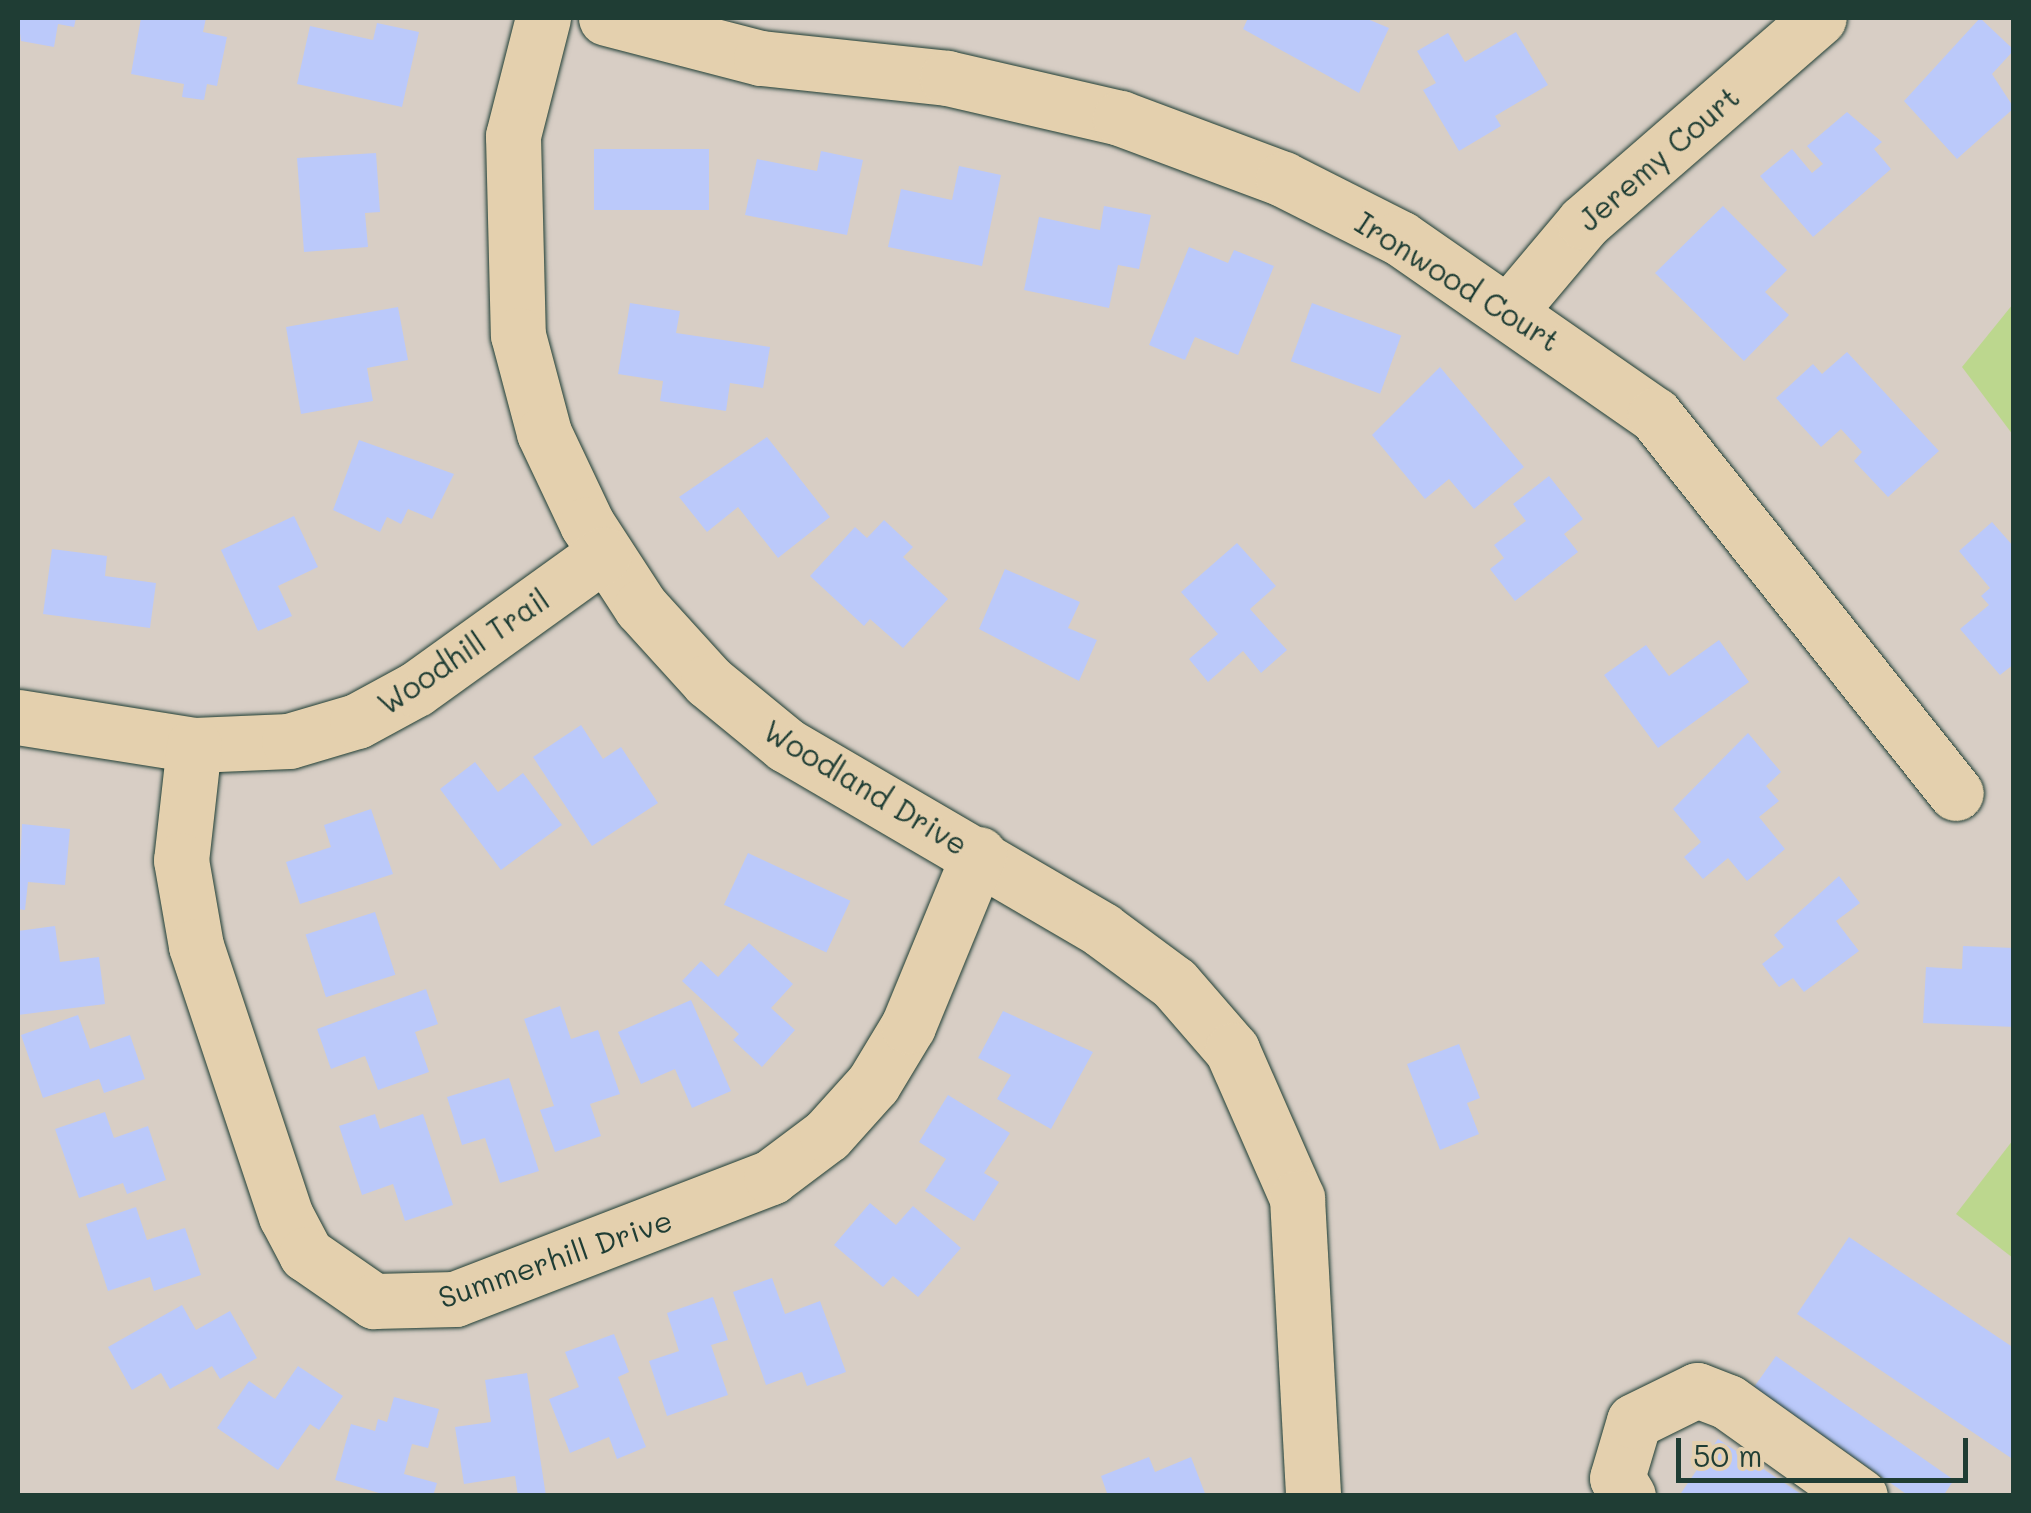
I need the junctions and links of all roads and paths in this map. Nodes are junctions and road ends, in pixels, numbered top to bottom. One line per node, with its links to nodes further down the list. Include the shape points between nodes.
1 (543, 18): 5 (street, Woodland Drive, via 512,136 518,336 544,434)
2 (606, 18): 4 (street, Ironwood Court, via 761,58 947,78 1120,118 1283,179 1400,238)
3 (1819, 18): 4 (street, Jeremy Court, via 1584,222 1542,262)
4 (1510, 310): 8 (street, Ironwood Court, via 1678,442)
5 (604, 554): 7 (street, Woodhill Trail, via 416,690 356,721 290,742); 9 (street, Woodland Drive, via 708,681 773,735)
6 (18, 717): 7 (street, Woodhill Trail)
7 (194, 745): 9 (street, Summerhill Drive, via 182,860 196,946 286,1216 306,1254 374,1301 455,1299 771,1177 827,1135 873,1084 908,1026)
8 (1956, 792)
9 (980, 854): 10 (street, Woodland Drive, via 1174,983 1232,1050 1297,1198)
10 (1313, 1496)
11 (1628, 1496): 12 (street, via 1618,1478 1634,1420 1698,1390 1728,1402)
12 (1860, 1496)

